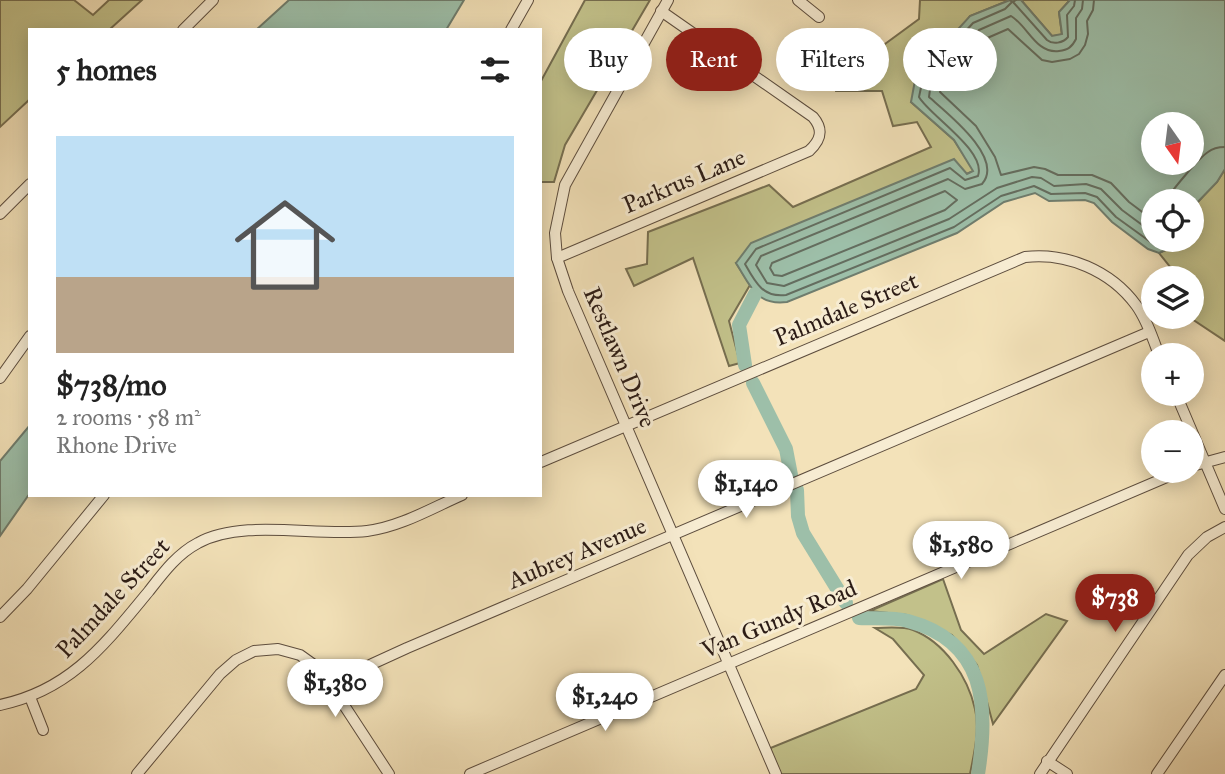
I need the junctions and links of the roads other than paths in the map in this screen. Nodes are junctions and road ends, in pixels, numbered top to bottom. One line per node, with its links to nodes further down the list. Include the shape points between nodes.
1 (213, 0): 7 (street)
2 (528, 0): 8 (street)
3 (668, 0): 5 (street, Restlawn Drive)
4 (798, 0): 6 (street)
5 (661, 11): 11 (street, Restlawn Drive, via 565,185 555,233); 11 (street, Parkrus Lane, via 813,117 821,136 809,150)
6 (820, 17)
7 (185, 28)
8 (512, 28)
9 (28, 186): 10 (street)
10 (0, 214)
11 (557, 258): 16 (street, Restlawn Drive)
12 (1149, 332): 14 (street, Palmdale Street); 16 (street, Palmdale Street, via 1129,297 1095,271 1060,257 1025,257); 25 (street, Aubrey Avenue)
13 (28, 339): 15 (street)
14 (1154, 343)
15 (0, 378)
16 (626, 425): 18 (street, Palmdale Street); 25 (street, Restlawn Drive)
17 (1225, 457): 19 (street)
18 (542, 461)
19 (1204, 461): 23 (street)
20 (1153, 483): 27 (street, Van Gundy Road)
21 (102, 497): 26 (street)
22 (457, 497): 30 (street, Palmdale Street, via 369,531 246,531 208,538 178,556 90,660)
23 (1225, 509)
24 (1225, 527): 33 (street, via 1188,555)
25 (674, 534): 27 (street, Restlawn Drive); 29 (street, Aubrey Avenue, via 407,648)
26 (0, 617)
27 (728, 664): 36 (street, Van Gundy Road); 37 (street, Restlawn Drive)
28 (1225, 675): 40 (street)
29 (333, 687): 34 (street, via 311,662 289,652 245,654 219,674); 35 (street)
30 (30, 697): 31 (street, Palmdale Street); 32 (street)
31 (0, 705)
32 (43, 730)
33 (1047, 761): 38 (street); 39 (street)
34 (137, 774)
35 (389, 774)
36 (470, 774)
37 (776, 774)
38 (1040, 774)
39 (1067, 774)
40 (1157, 774)

